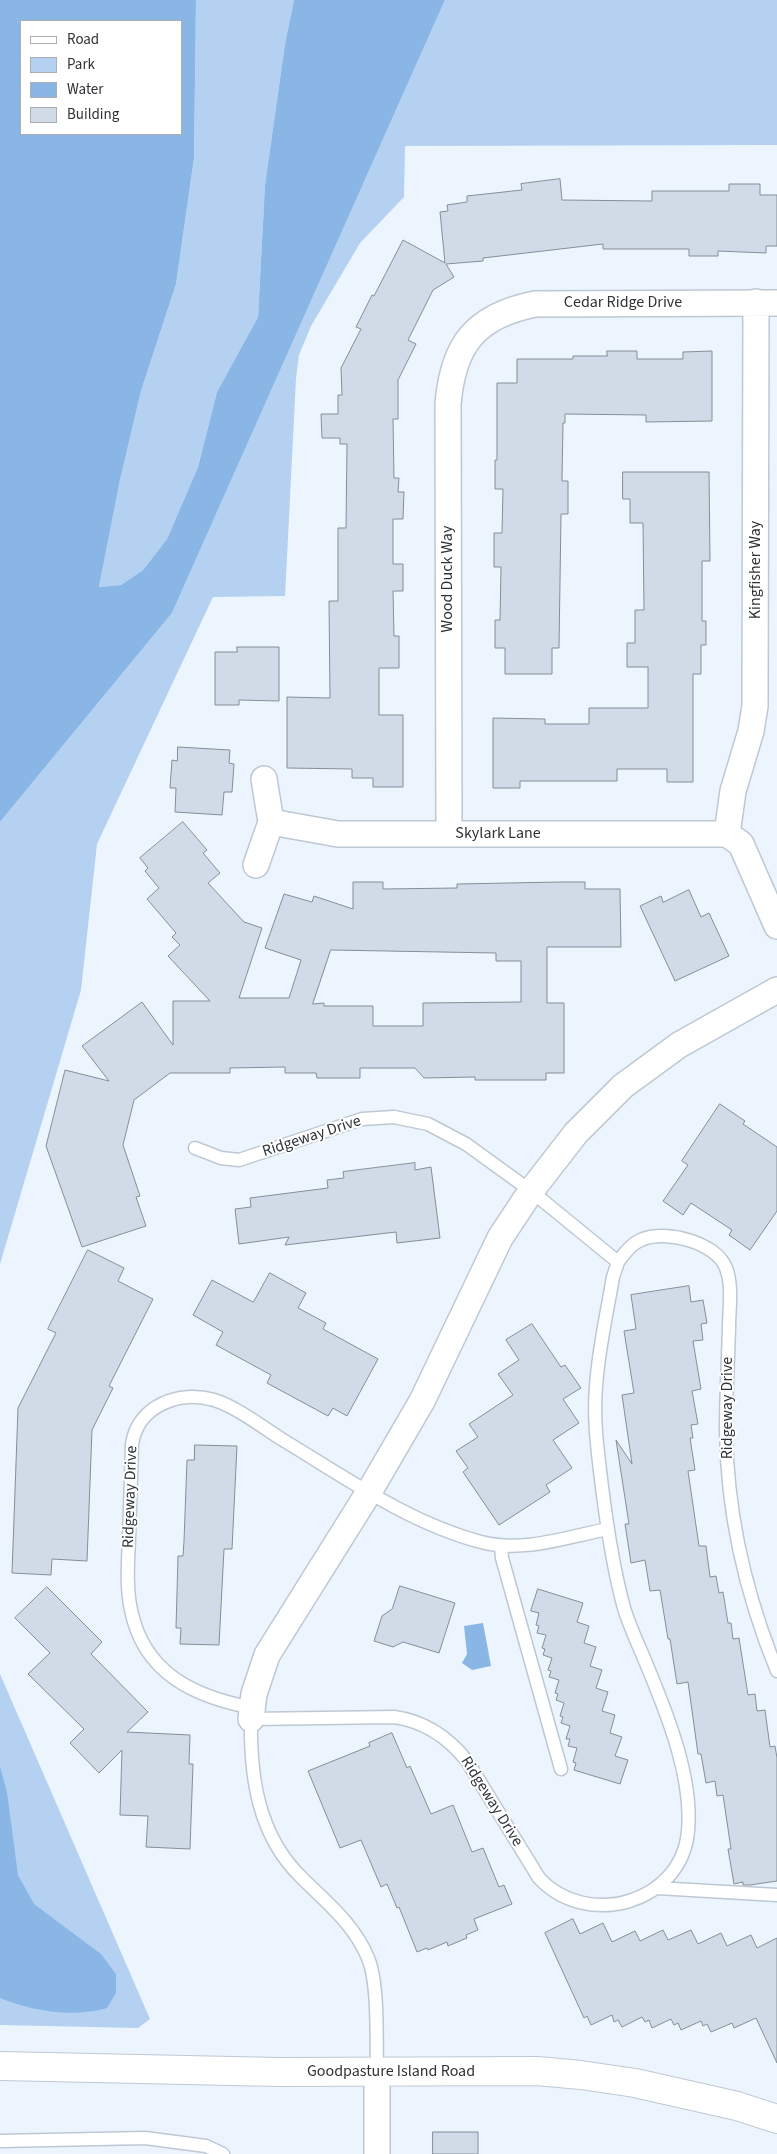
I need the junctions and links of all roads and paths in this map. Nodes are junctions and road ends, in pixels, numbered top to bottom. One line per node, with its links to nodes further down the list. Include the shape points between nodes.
1 (767, 302): 2 (street, Cedar Ridge Drive, via 535,304 508,310); 6 (street, Kingfisher Way, via 755,706 733,791)
2 (475, 331): 5 (street, Wood Duck Way, via 455,363 448,404)
3 (264, 779): 4 (street)
4 (271, 822): 5 (street, Skylark Lane, via 338,834); 7 (street)
5 (449, 834): 6 (street, Skylark Lane)
6 (727, 834): 8 (street, via 741,844)
7 (256, 865)
8 (777, 926)
9 (777, 990): 11 (street, via 679,1045 623,1086 576,1133)
10 (195, 1148): 11 (lane, Ridgeway Drive, via 221,1158 239,1160 356,1121 378,1118 411,1120 428,1124 466,1144)
11 (531, 1191): 12 (lane, Ridgeway Drive); 13 (street, via 500,1238 422,1401)
12 (618, 1262): 14 (lane, Ridgeway Drive, via 595,1389 595,1426); 16 (lane, Ridgeway Drive, via 634,1244 659,1236 700,1243 726,1267 730,1292 726,1432 730,1486 753,1603)
13 (369, 1492): 15 (lane, Ridgeway Drive, via 437,1528); 17 (street, via 276,1639 260,1672); 17 (lane, Ridgeway Drive, via 215,1400 196,1397 171,1400 148,1413 136,1427 132,1444 128,1576 131,1610 139,1635 153,1658 179,1683)
14 (608, 1528): 15 (lane, Ridgeway Drive, via 537,1544); 19 (lane, Ridgeway Drive, via 624,1608 665,1712 687,1797 688,1830 683,1857 674,1872)
15 (501, 1546): 18 (lane)
16 (777, 1671)
17 (252, 1713): 19 (lane, Ridgeway Drive, via 394,1717 422,1725 448,1741 467,1760 529,1863 554,1892 580,1902 606,1905 633,1900); 22 (lane, via 250,1749 256,1795 272,1839 299,1875 347,1923 369,1959 374,1975)
18 (561, 1769)
19 (656, 1888): 20 (lane)
20 (777, 1896)
21 (0, 2066): 22 (street, Goodpasture Island Road)
22 (377, 2071): 23 (street, Goodpasture Island Road, via 537,2071 581,2075 728,2104); 26 (street)
23 (777, 2119)
24 (0, 2142): 25 (lane, via 145,2138 206,2146)
25 (223, 2154)
26 (377, 2154)

